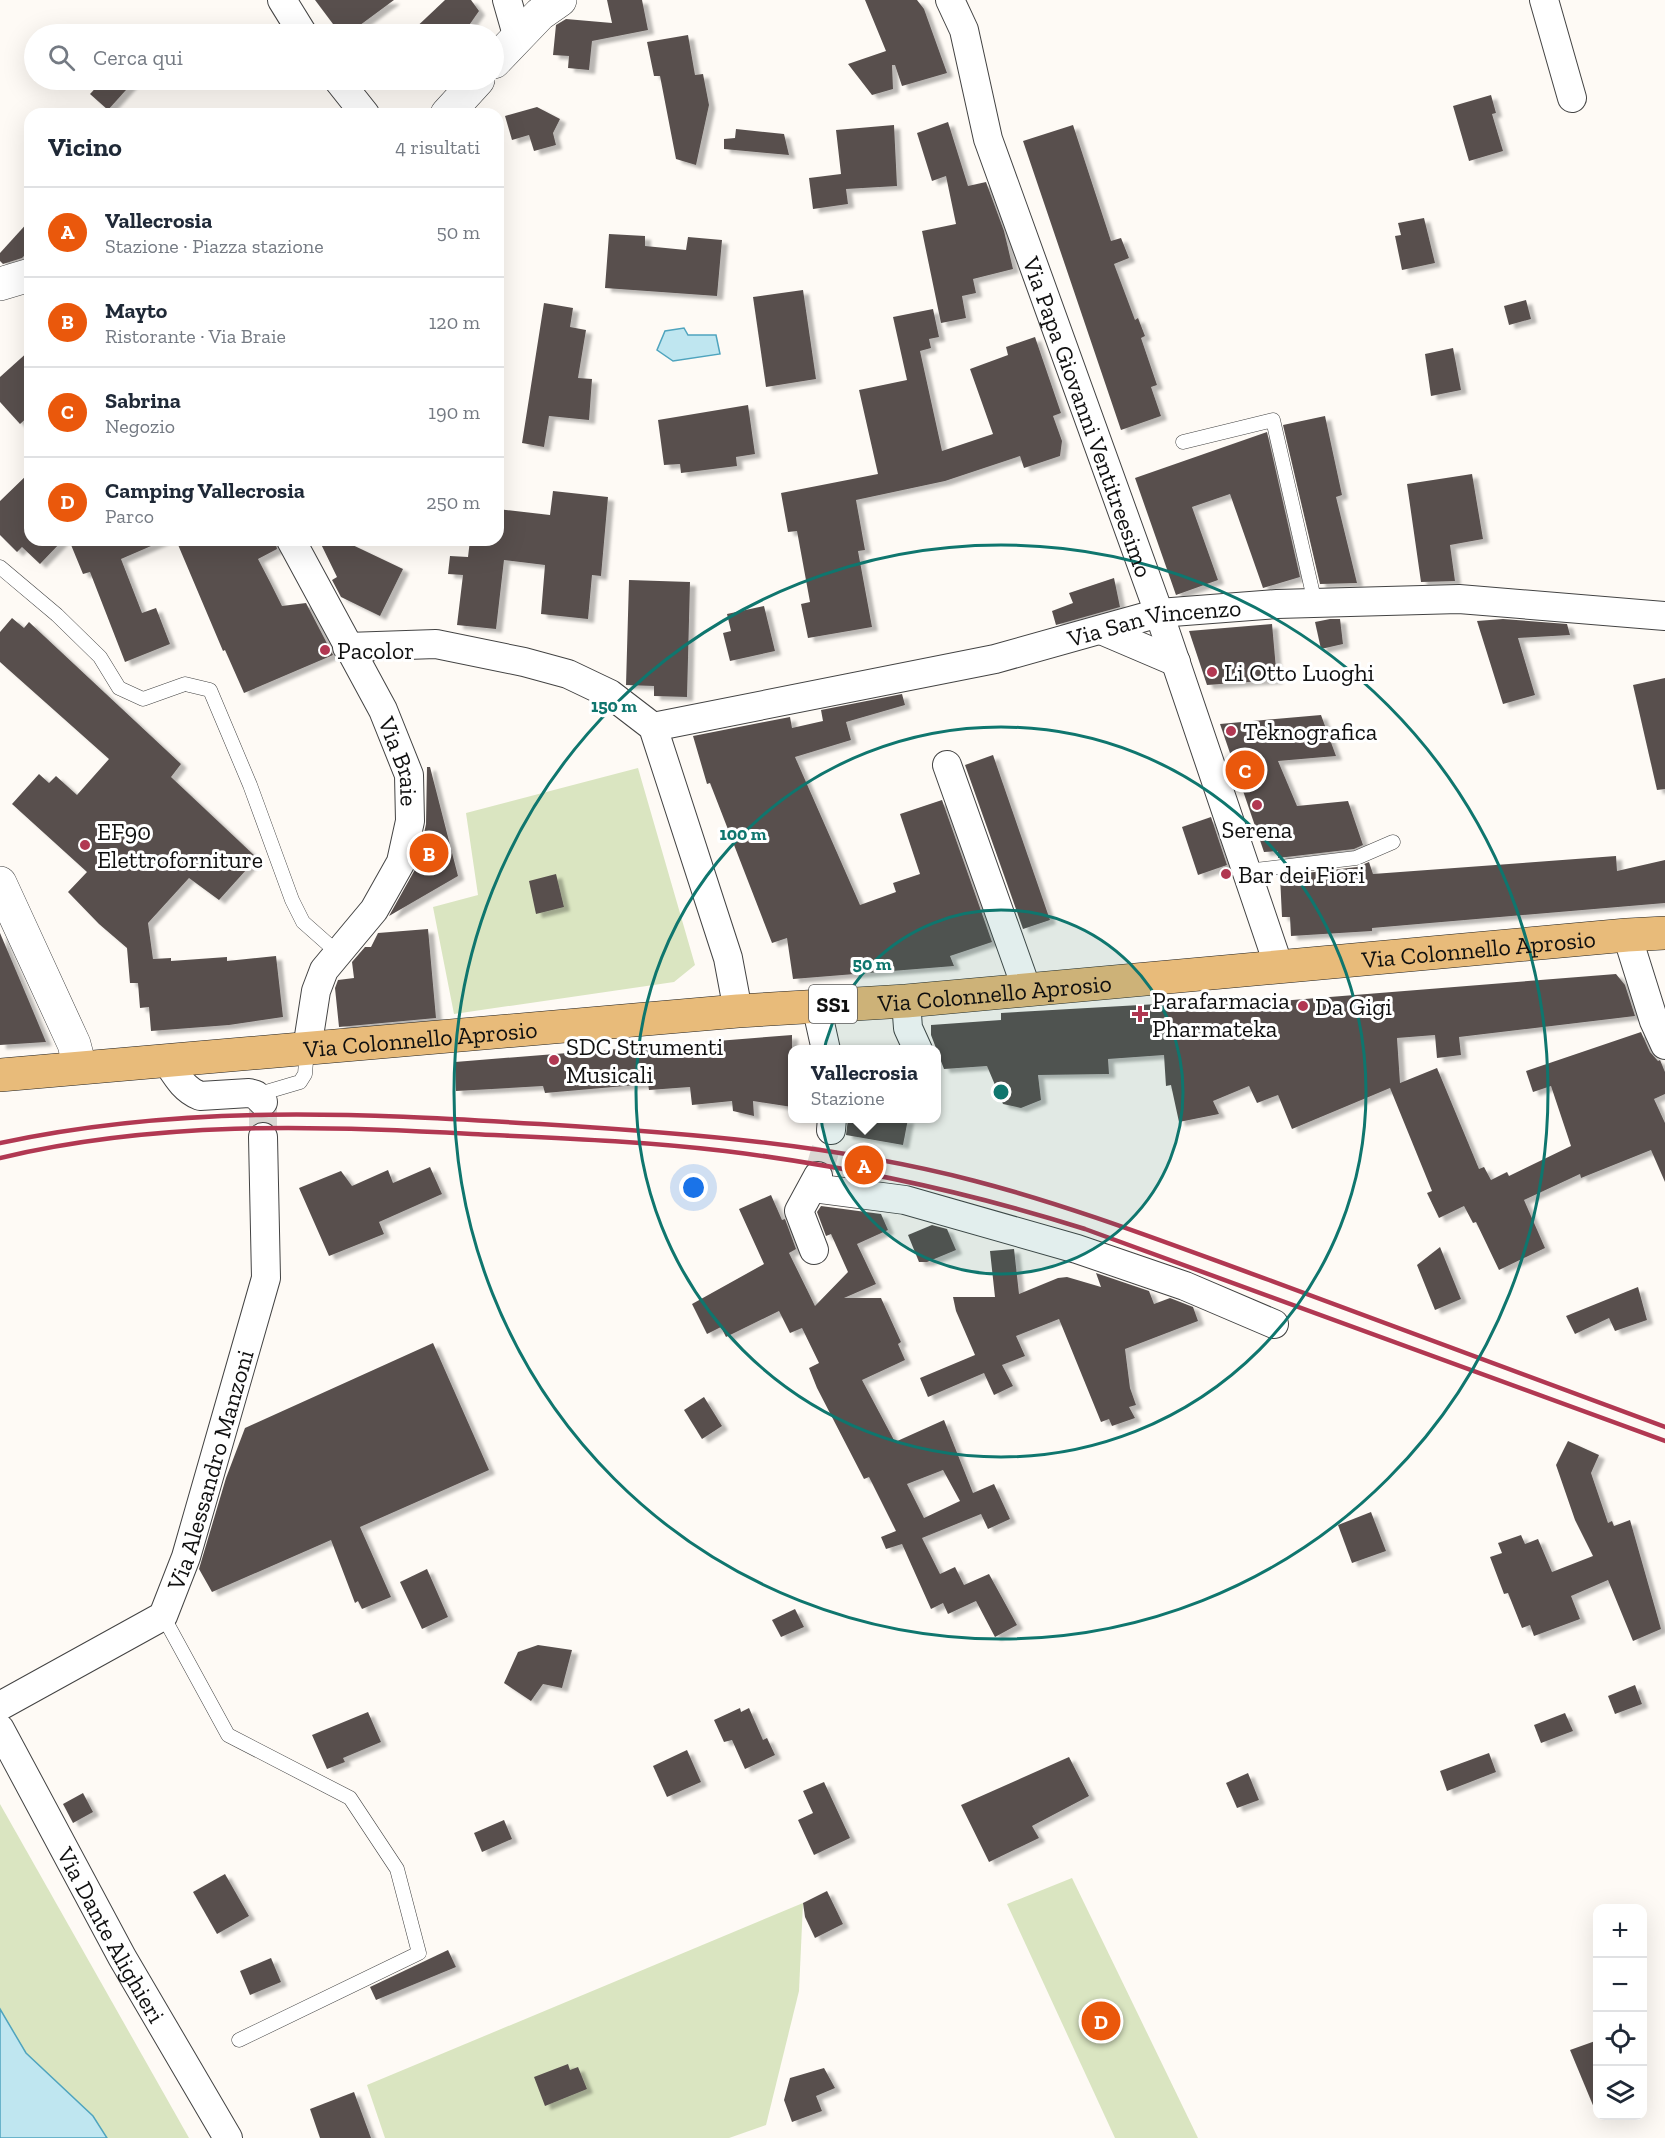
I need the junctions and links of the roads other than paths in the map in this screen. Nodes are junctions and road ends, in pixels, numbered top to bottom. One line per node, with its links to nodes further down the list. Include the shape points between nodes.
1 (282, 0): 6 (street)
2 (507, 0): 7 (street)
3 (560, 0): 7 (street)
4 (950, 0): 20 (street, Via Papa Giovanni Ventitreesimo, via 964,30 988,139)
5 (1544, 0): 11 (street)
6 (297, 24)
7 (517, 35): 8 (street)
8 (504, 50)
9 (346, 90): 12 (street)
10 (469, 90): 13 (street)
11 (1572, 98)
12 (359, 108)
13 (452, 108)
14 (24, 277): 15 (street)
15 (0, 284)
16 (1183, 442): 19 (lane, via 1273,420)
17 (294, 546): 23 (street, Via Braie)
18 (0, 567): 32 (lane, via 100,657 119,688 143,699 184,684 210,690 292,900 303,921)
19 (1315, 603): 20 (street, Via San Vincenzo); 21 (street, Via San Vincenzo, via 1459,599)
20 (1159, 613): 22 (street, Via San Vincenzo); 24 (street, Via Papa Giovanni Ventitreesimo)
21 (1665, 616)
22 (1101, 630): 24 (street); 25 (street, Via San Vincenzo, via 995,659)
23 (347, 647): 25 (street, via 436,644 524,662 568,674 610,694); 32 (street, Via Braie, via 383,710 407,768 410,821 401,862 374,910)
24 (1176, 662): 28 (street, Via Papa Giovanni Ventitreesimo)
25 (653, 727): 37 (street, via 728,958)
26 (947, 765): 34 (street)
27 (1393, 842): 28 (lane, via 1356,858)
28 (1246, 871): 33 (street, Via Papa Giovanni Ventitreesimo)
29 (0, 883): 43 (street, via 74,1044)
30 (1665, 933): 31 (main road, Via Colonnello Aprosio / SS1)
31 (1626, 934): 33 (main road, Via Colonnello Aprosio / SS1); 40 (street, via 1653,1021)
32 (338, 953): 41 (street, Via Braie, via 324,970 316,991)
33 (1279, 967): 34 (main road, Via Colonnello Aprosio / SS1)
34 (1027, 990): 35 (main road, Via Colonnello Aprosio / SS1)
35 (906, 1000): 36 (main road, Via Colonnello Aprosio / SS1); 39 (street, via 908,1028)
36 (816, 1005): 37 (main road, Via Colonnello Aprosio / SS1); 38 (street)
37 (738, 1011): 41 (main road, Via Colonnello Aprosio / SS1)
38 (825, 1045)
39 (916, 1045)
40 (1665, 1045)
41 (307, 1049): 42 (main road, Via Colonnello Aprosio / SS1); 45 (lane, via 305,1074 300,1082)
42 (166, 1060): 43 (main road, Via Colonnello Aprosio / SS1); 45 (street, via 193,1094)
43 (80, 1067): 44 (main road, Via Colonnello Aprosio / SS1)
44 (0, 1075)
45 (259, 1099)
46 (263, 1137): 49 (street, Via Alessandro Manzoni, via 266,1278 186,1557)
47 (814, 1250): 48 (street, via 799,1211 816,1182 905,1200 1077,1249 1185,1286)
48 (1274, 1324)
49 (163, 1616): 50 (street, Via Alessandro Manzoni); 52 (lane, via 228,1735 350,1798 397,1869 419,1953)
50 (0, 1706)
51 (0, 1729): 53 (street, Via Dante Alighieri, via 122,1957)
52 (239, 2040)
53 (228, 2138)

